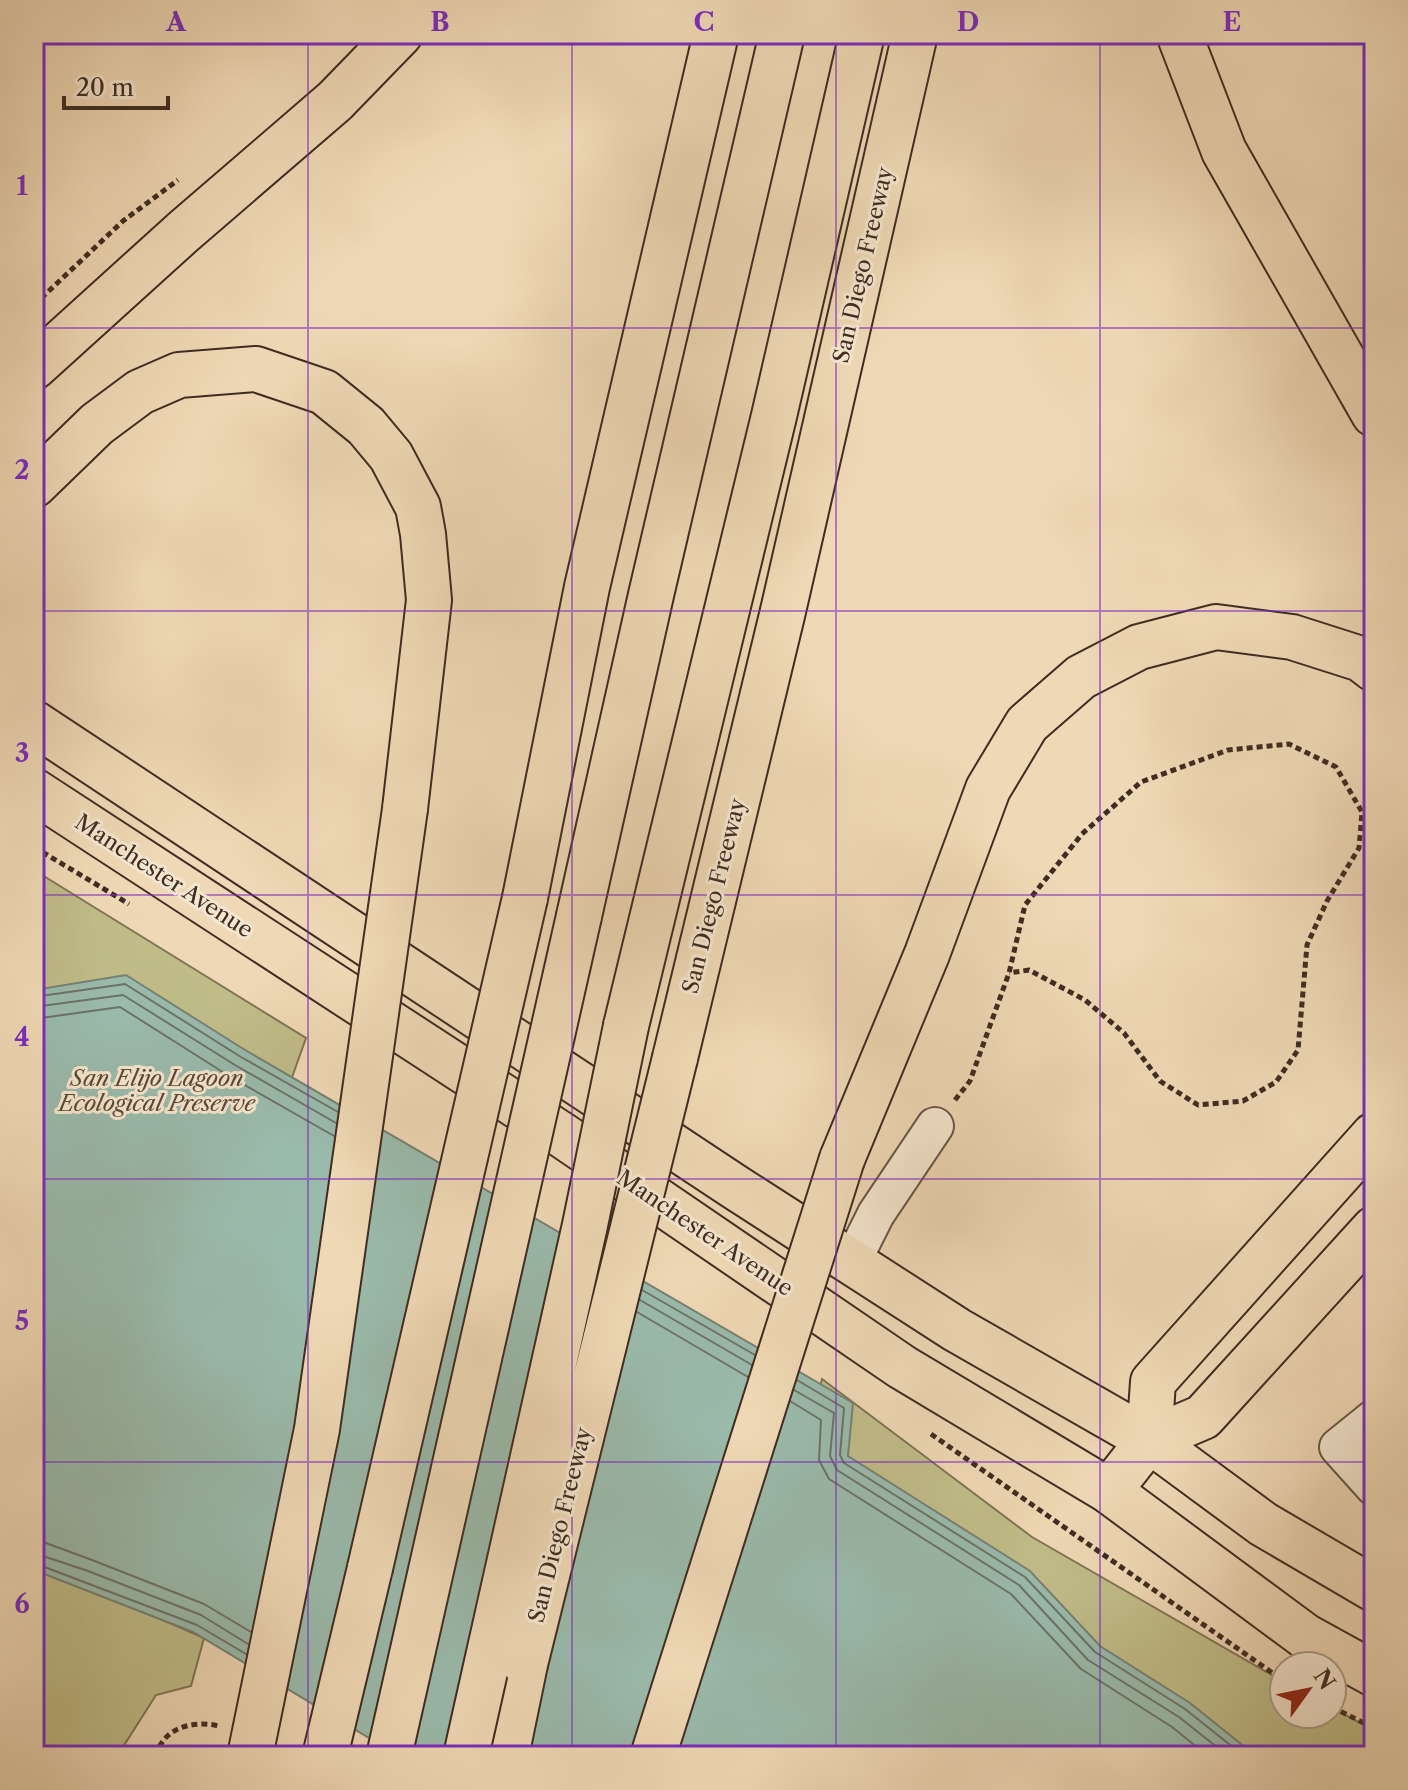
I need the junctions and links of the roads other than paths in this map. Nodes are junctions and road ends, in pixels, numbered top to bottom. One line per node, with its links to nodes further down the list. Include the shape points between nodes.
1 (400, 34): 7 (main road, via 335,101)
2 (716, 34): 24 (main road, bridge, via 587,587 525,898)
3 (782, 34): 25 (main road, bridge)
4 (862, 34): 26 (main road, bridge, via 626,1026)
5 (915, 34): 27 (main road, San Diego Freeway, bridge, via 783,611)
6 (1179, 34): 8 (main road, via 1224,151)
7 (34, 367)
8 (1374, 414)
9 (34, 485): 23 (main road, bridge, via 97,424 140,392 179,375 256,369 324,392 366,426 399,470 418,507 423,534 429,600 353,1191 317,1429)
10 (1374, 669): 28 (main road, bridge, via 1361,659 1292,637 1216,627 1139,647 1081,677 1027,724 988,789 842,1159)
11 (34, 723): 16 (main road)
12 (34, 791): 20 (main road, Manchester Avenue, via 562,1135 902,1367)
13 (935, 1126): 16 (lane, via 876,1214)
14 (1374, 1135): 18 (main road, via 1153,1382)
15 (1374, 1229): 18 (main road, via 1203,1417)
16 (852, 1262): 18 (main road, via 957,1330)
17 (1374, 1418): 19 (lane, via 1338,1447)
18 (1149, 1440): 20 (main road); 21 (main road, via 1263,1524)
19 (1374, 1487)
20 (1109, 1491): 22 (main road, Manchester Avenue, via 1305,1636)
21 (1374, 1589)
22 (1374, 1674)
23 (242, 1743)
24 (325, 1756)
25 (389, 1756)
26 (466, 1756)
27 (506, 1756)
28 (653, 1756)

